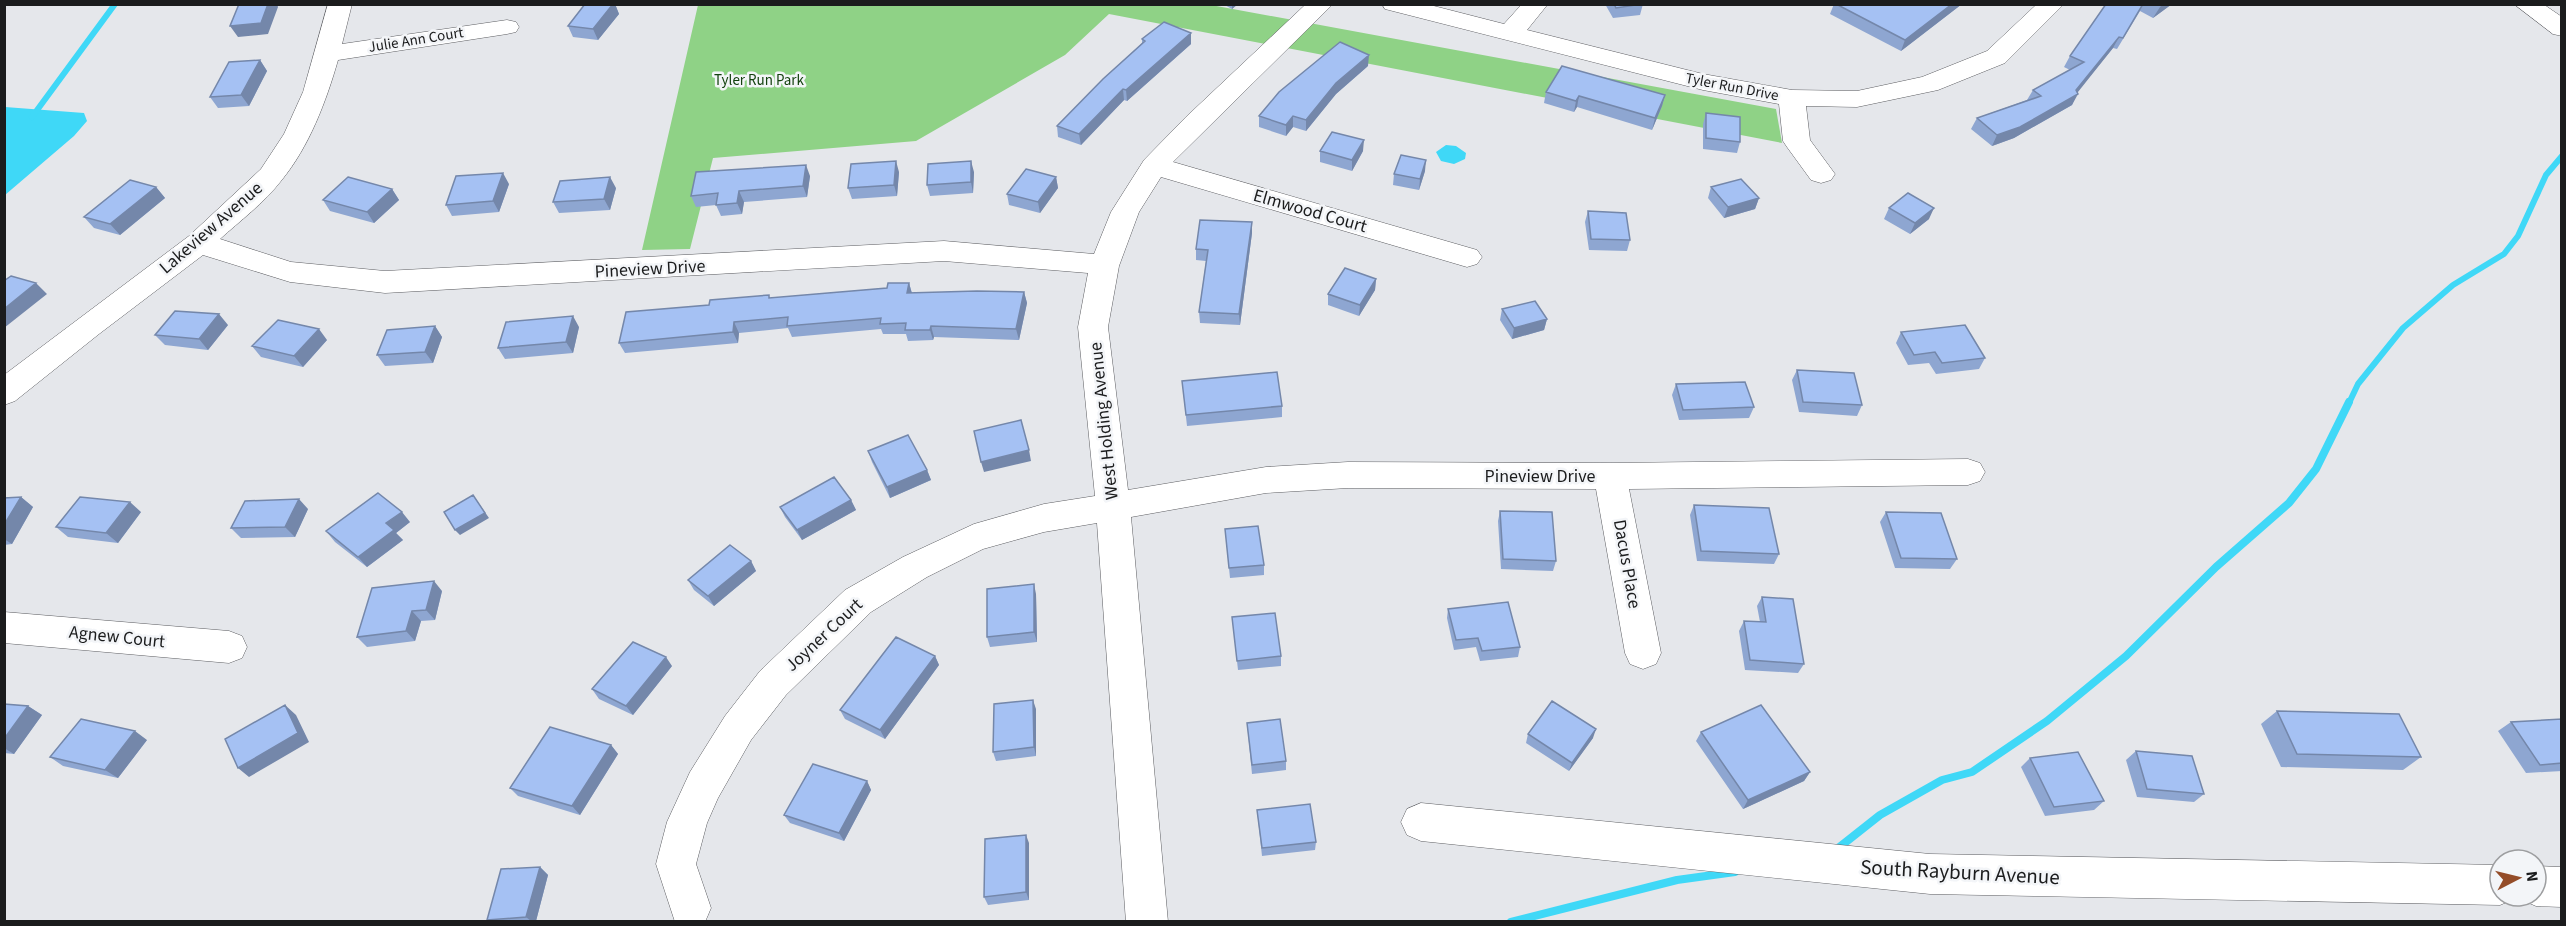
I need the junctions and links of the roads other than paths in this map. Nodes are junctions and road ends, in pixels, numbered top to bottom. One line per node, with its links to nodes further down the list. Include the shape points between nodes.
1 (340, 4): 10 (street, Lakeview Avenue)
2 (1321, 4): 12 (street, West Holding Avenue)
3 (1394, 4): 9 (street, Tyler Run Drive)
4 (1536, 4): 9 (street)
5 (2052, 4): 11 (street, Tyler Run Drive, via 1996,57 1929,84 1857,99)
6 (2526, 4): 8 (street)
7 (507, 27): 10 (street, Julie Ann Court)
8 (2562, 29)
9 (1511, 32): 11 (street, Tyler Run Drive, via 1703,82)
10 (326, 54): 14 (street, Lakeview Avenue, via 316,92 297,134 271,176)
11 (1792, 98): 13 (street, via 1797,141)
12 (1154, 166): 15 (street, Elmwood Court); 16 (street, West Holding Avenue, via 1125,212)
13 (1821, 174)
14 (199, 243): 16 (street, Pineview Drive, via 290,272 385,282 944,251); 17 (street, Lakeview Avenue)
15 (1467, 257)
16 (1104, 266): 20 (street, West Holding Avenue, via 1094,327)
17 (4, 393)
18 (1968, 472): 19 (street, Pineview Drive)
19 (1610, 476): 20 (street, Pineview Drive, via 1348,476 1266,480); 23 (street, Dacus Place)
20 (1113, 505): 26 (street, Joyner Court, via 1044,518 974,538 858,601 773,683 738,728 704,785 687,822 676,864); 27 (street, West Holding Avenue)
21 (4, 627): 22 (street, Agnew Court)
22 (229, 647)
23 (1643, 653)
24 (1421, 822): 25 (street, South Rayburn Avenue, via 1930,874)
25 (2488, 885)
26 (690, 908)
27 (1147, 921)

